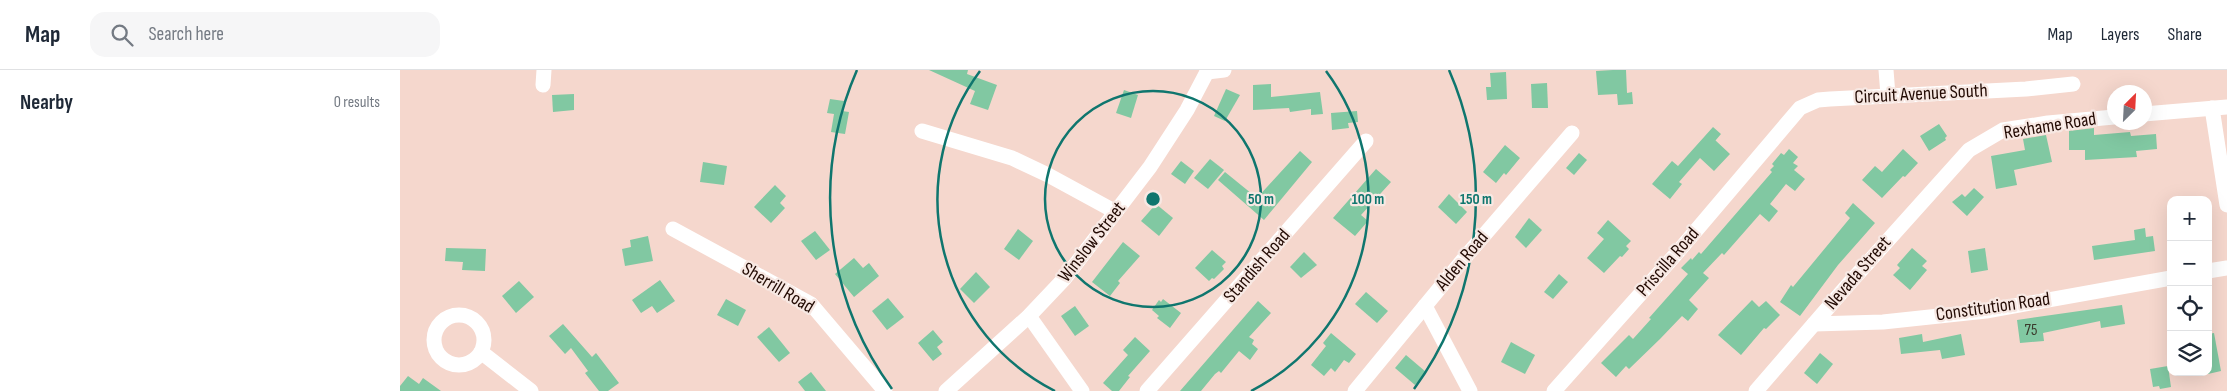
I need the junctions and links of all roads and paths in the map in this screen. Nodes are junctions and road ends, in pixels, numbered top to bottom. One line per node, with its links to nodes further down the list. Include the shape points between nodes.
1 (1224, 70): 3 (street)
2 (1886, 70): 5 (street)
3 (1208, 71): 15 (street, Winslow Street, via 1150,167)
4 (2074, 84): 5 (street, Circuit Avenue South)
5 (1888, 95): 9 (street, Circuit Avenue South, via 1818,100 1800,108)
6 (2220, 107): 7 (street); 14 (street)
7 (2152, 113)
8 (2107, 118): 13 (street, Rexhame Road, via 2003,130)
9 (1780, 130): 31 (street, Priscilla Road, via 1676,254)
10 (922, 131): 15 (street, via 1012,158)
11 (1572, 133): 20 (street, Alden Road)
12 (1366, 141): 28 (street, Standish Road)
13 (1963, 157): 22 (street, Nevada Street)
14 (2227, 205)
15 (1116, 212): 21 (street, Winslow Street, via 1065,278)
16 (673, 229): 25 (street, Sherrill Road, via 811,304)
17 (2227, 268): 18 (street)
18 (2212, 270)
19 (2167, 279): 22 (street, Constitution Road, via 1986,311 1883,322)
20 (1425, 306): 29 (street, Alden Road); 30 (street)
21 (1029, 316): 26 (street, Winslow Street); 27 (street)
22 (1814, 324): 32 (street, Nevada Street)
23 (481, 352): 24 (street)
24 (531, 391)
25 (885, 391)
26 (946, 391)
27 (1082, 391)
28 (1147, 391)
29 (1355, 391)
30 (1470, 391)
31 (1554, 391)
32 (1756, 391)

